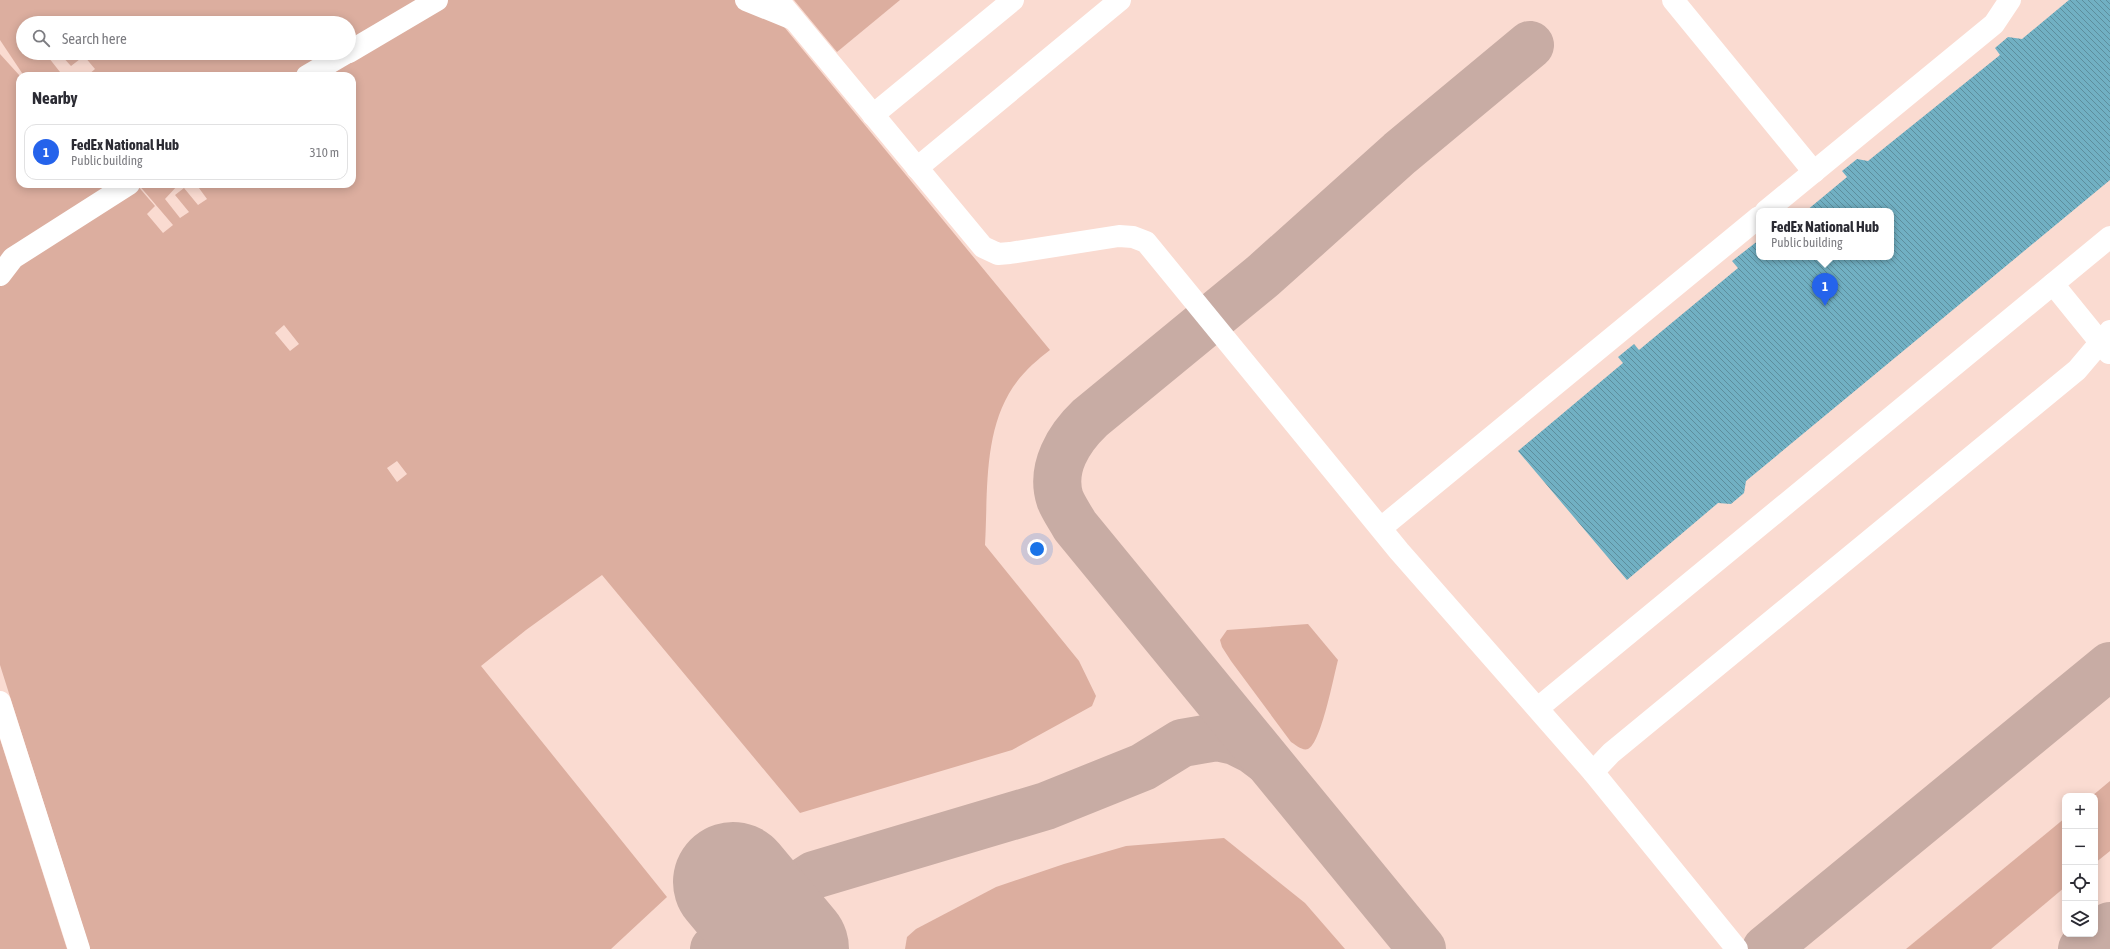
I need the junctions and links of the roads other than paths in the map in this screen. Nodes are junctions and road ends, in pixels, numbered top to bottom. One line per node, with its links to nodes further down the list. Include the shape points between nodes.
1 (437, 0): 9 (lane)
2 (746, 0): 8 (lane)
3 (778, 0): 8 (lane)
4 (1013, 0): 12 (lane)
5 (1120, 0): 13 (lane)
6 (1673, 0): 14 (lane)
7 (2010, 0): 14 (lane, via 1994,24)
8 (795, 20): 12 (lane)
9 (356, 48)
10 (334, 60): 11 (lane)
11 (314, 72)
12 (873, 115): 13 (lane)
13 (917, 168): 22 (lane, via 974,238 991,252 1010,253 1119,236 1133,237 1146,242)
14 (1814, 172): 16 (lane)
15 (123, 188): 19 (lane, via 13,258)
16 (1770, 208)
17 (1756, 219): 22 (lane)
18 (2110, 237): 20 (lane)
19 (0, 275)
20 (2053, 284): 21 (lane); 24 (lane)
21 (2107, 342): 25 (lane, via 2077,370 1612,753)
22 (1381, 528): 24 (lane)
23 (0, 702): 26 (lane)
24 (1538, 708): 25 (lane)
25 (1593, 772): 27 (lane)
26 (79, 949)
27 (1736, 949)

